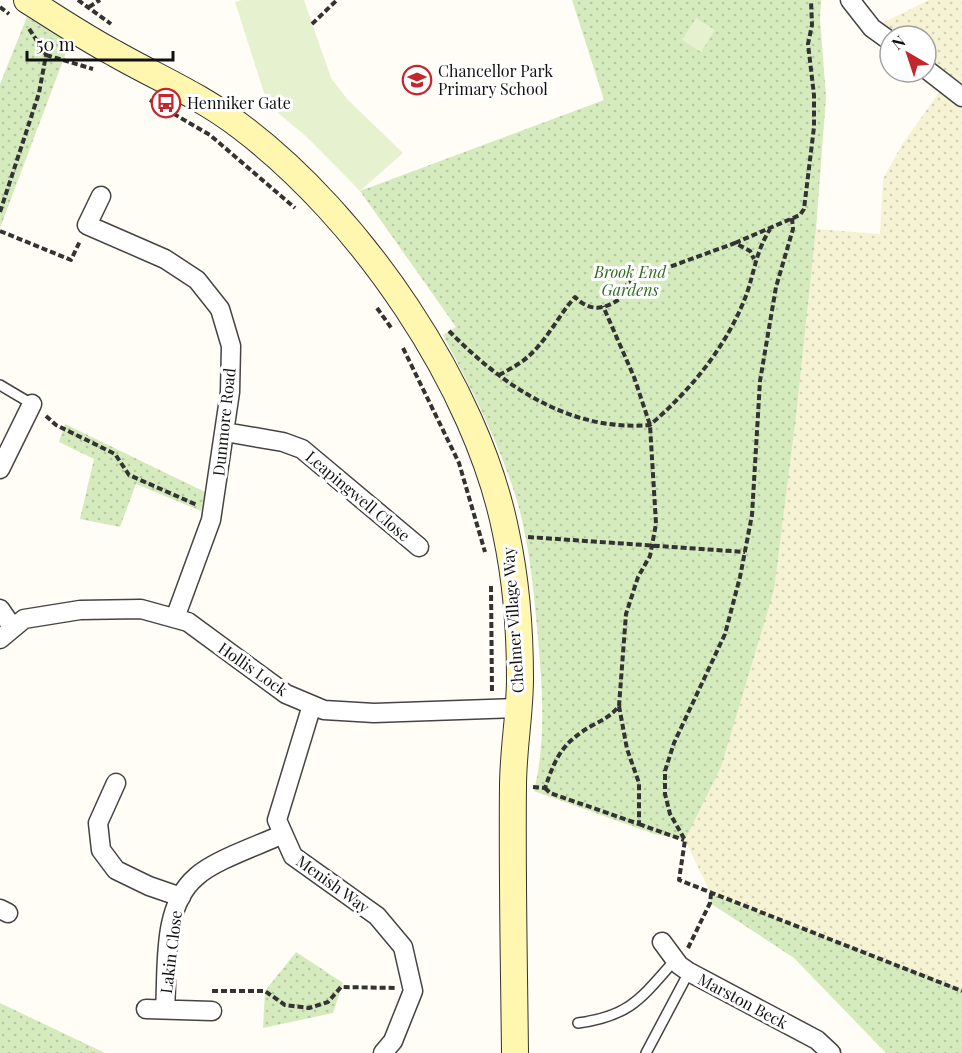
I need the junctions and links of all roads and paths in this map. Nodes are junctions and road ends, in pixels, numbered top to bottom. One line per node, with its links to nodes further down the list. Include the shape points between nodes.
1 (100, 0): 6 (path)
2 (337, 0): 8 (path)
3 (811, 0): 19 (path, via 808,44 814,94 813,137 804,209)
4 (850, 0): 10 (street)
5 (0, 7): 7 (path)
6 (89, 7)
7 (23, 10): 36 (street, Chelmer Village Way, via 200,99 241,126 295,174 353,236 424,335 462,406 496,486)
8 (312, 24)
9 (27, 26): 11 (path)
10 (878, 32)
11 (46, 55): 12 (path); 18 (path, via 39,93)
12 (95, 69)
13 (938, 78): 14 (street)
14 (962, 97)
15 (148, 99): 17 (path, via 210,135)
16 (101, 196): 20 (street)
17 (296, 209)
18 (0, 212)
19 (792, 218): 21 (path); 39 (path, via 794,229 776,287 760,381 752,515)
20 (87, 225): 22 (path, via 71,260); 33 (street, Dunmore Road, via 165,259 197,280 220,309 231,346)
21 (770, 229): 23 (path); 24 (path)
22 (0, 231)
23 (735, 243): 24 (path, via 750,251); 26 (path, via 628,282 621,298)
24 (755, 260): 32 (path, via 732,326 686,390)
25 (375, 305): 28 (path)
26 (603, 306): 29 (path, via 584,307 575,297 540,345); 32 (path)
27 (444, 326): 29 (path)
28 (394, 332)
29 (499, 375): 32 (path, via 516,389 567,414 610,426)
30 (0, 385): 31 (lane)
31 (32, 404): 34 (street); 35 (path, via 56,425 114,454 129,476)
32 (650, 425): 37 (path, via 656,524)
33 (225, 432): 35 (street, Dunmore Road); 38 (street, Leapingwell Close, via 302,449)
34 (0, 469)
35 (212, 511): 41 (street, Dunmore Road)
36 (507, 535): 37 (path); 45 (street, Chelmer Village Way, via 516,614)
37 (653, 546): 39 (path); 44 (path, via 626,614)
38 (418, 547)
39 (745, 552): 51 (path, via 725,633 665,771 670,814)
40 (0, 609): 42 (street)
41 (175, 618): 42 (street, Hollis Lock, via 141,609 80,610 24,619); 43 (street, Hollis Lock, via 188,622 286,694)
42 (6, 633)
43 (312, 705): 45 (street, Hollis Lock, via 324,710 374,713); 50 (street, Menish Way, via 277,820)
44 (619, 706): 48 (path, via 569,740 560,750); 49 (path, via 627,749 639,783)
45 (519, 708): 47 (street, Chelmer Village Way)
46 (116, 783): 52 (street, Lakin Close, via 98,822 101,850 116,870)
47 (513, 786): 48 (path); 63 (street, Chelmer Village Way)
48 (545, 788): 49 (path)
49 (639, 824): 51 (path)
50 (284, 834): 52 (street, Lakin Close, via 195,877); 55 (street, Menish Way, via 293,856 377,916 403,947)
51 (685, 840): 57 (path, via 679,880)
52 (182, 897): 59 (street, Lakin Close, via 175,906 168,949)
53 (662, 942): 54 (street, Marston Beck)
54 (682, 966): 61 (lane, via 634,1005 605,1020); 64 (lane); 65 (street, Marston Beck, via 818,1040)
55 (412, 988): 56 (path, via 340,987 328,1002 309,1008 285,1005 265,991); 62 (street, via 393,1041)
56 (210, 991)
57 (962, 991)
58 (146, 1009): 59 (street)
59 (165, 1009): 60 (street)
60 (212, 1011)
61 (578, 1023)
62 (384, 1053)
63 (515, 1053)
64 (646, 1053)
65 (831, 1053)

